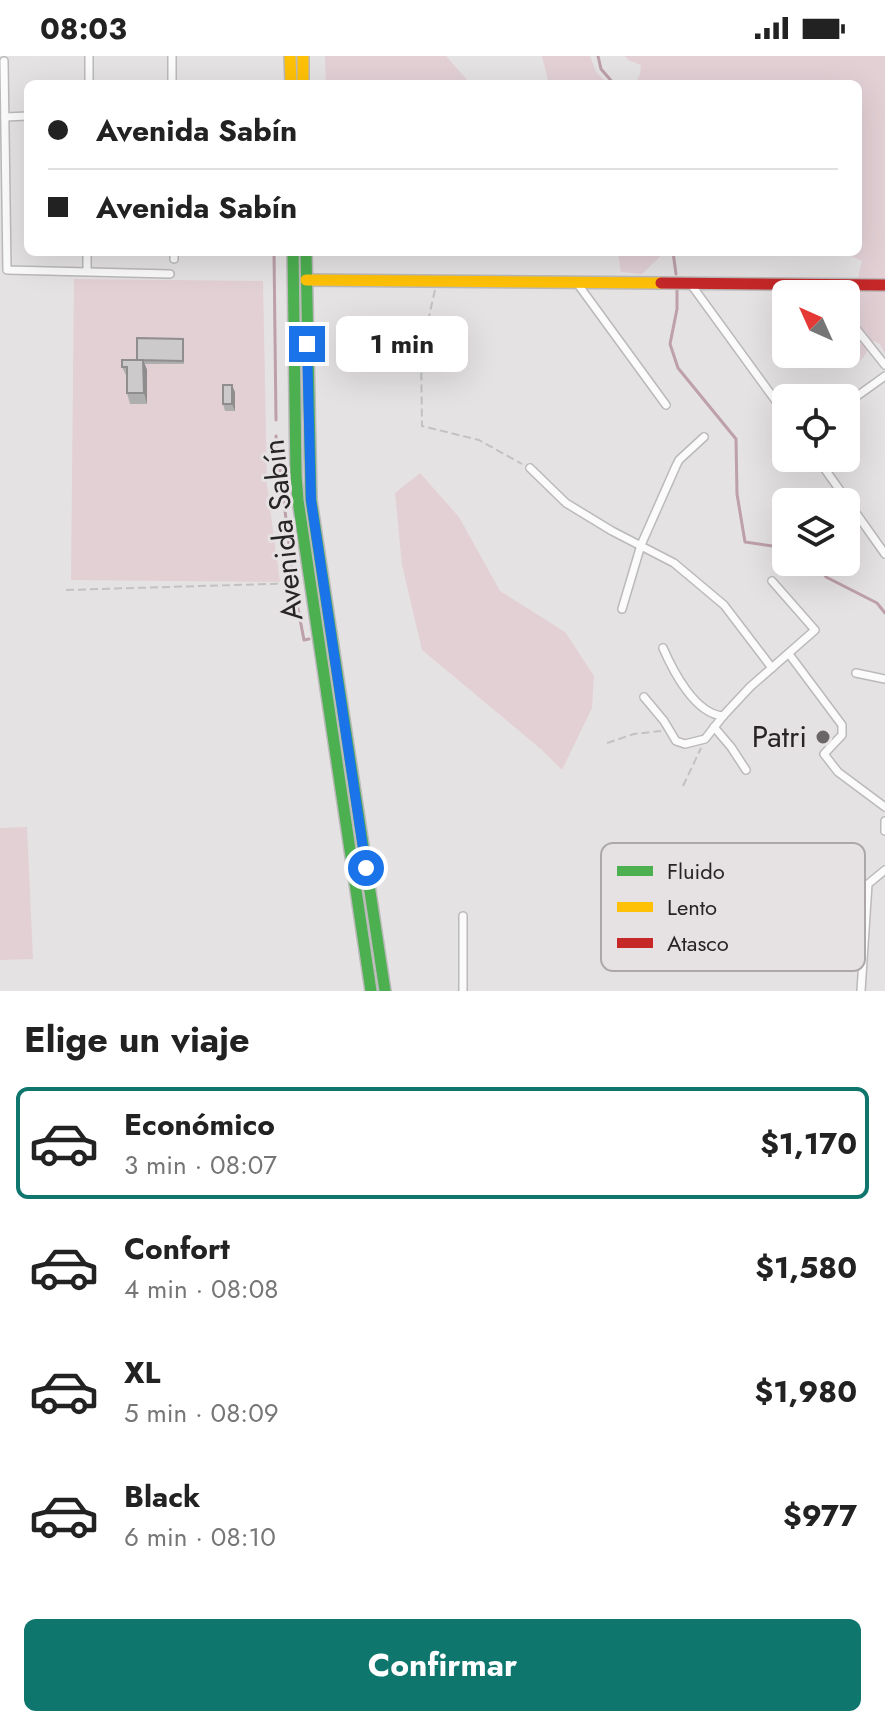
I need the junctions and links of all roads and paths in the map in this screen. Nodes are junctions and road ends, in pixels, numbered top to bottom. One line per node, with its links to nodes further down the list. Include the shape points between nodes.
1 (89, 56): 6 (street)
2 (172, 56): 7 (street)
3 (290, 56): 8 (main road)
4 (303, 56): 9 (main road)
5 (4, 61): 11 (street)
6 (89, 80)
7 (172, 80)
8 (291, 80)
9 (303, 80)
10 (24, 116): 11 (street)
11 (5, 117): 15 (street, via 7,270)
12 (87, 256): 15 (street)
13 (293, 256): 36 (main road, Avenida Sabín, via 296,476)
14 (306, 256): 17 (main road, Avenida Sabín)
15 (87, 271): 16 (street)
16 (170, 274)
17 (306, 280): 18 (main road); 60 (main road, Avenida Sabín, via 311,500)
18 (437, 281): 19 (main road); 31 (path, via 421,351 422,426 479,440)
19 (577, 283): 20 (main road); 29 (street)
20 (690, 283): 22 (main road); 28 (street)
21 (885, 285): 23 (main road)
22 (772, 287)
23 (860, 287)
24 (860, 334): 25 (street)
25 (885, 365)
26 (885, 376): 27 (street)
27 (860, 394)
28 (772, 396)
29 (666, 405)
30 (704, 437): 33 (street, via 679,460)
31 (530, 468): 33 (street, via 566,503)
32 (827, 472): 34 (street)
33 (641, 545): 38 (street); 41 (street, via 674,563 724,605)
34 (885, 554)
35 (772, 581): 40 (street, via 815,630)
36 (311, 582): 37 (path); 59 (main road, Avenida Sabín)
37 (66, 590)
38 (622, 609)
39 (663, 648): 45 (street, via 687,692 714,715)
40 (789, 654): 41 (street); 52 (street, via 842,725 842,735 824,754 838,772)
41 (772, 668): 45 (street)
42 (856, 673): 43 (street)
43 (885, 679)
44 (644, 697): 47 (street)
45 (723, 716): 46 (street)
46 (714, 727): 48 (street); 50 (street)
47 (670, 730): 48 (street, via 685,744); 49 (path)
48 (705, 739): 51 (path)
49 (607, 743)
50 (746, 770)
51 (683, 786)
52 (885, 807)
53 (885, 821): 54 (street)
54 (885, 831)
55 (885, 870): 57 (street, via 868,884)
56 (463, 916): 61 (street)
57 (865, 930)
58 (862, 971): 62 (street)
59 (371, 991)
60 (385, 991)
61 (463, 991)
62 (861, 991)

